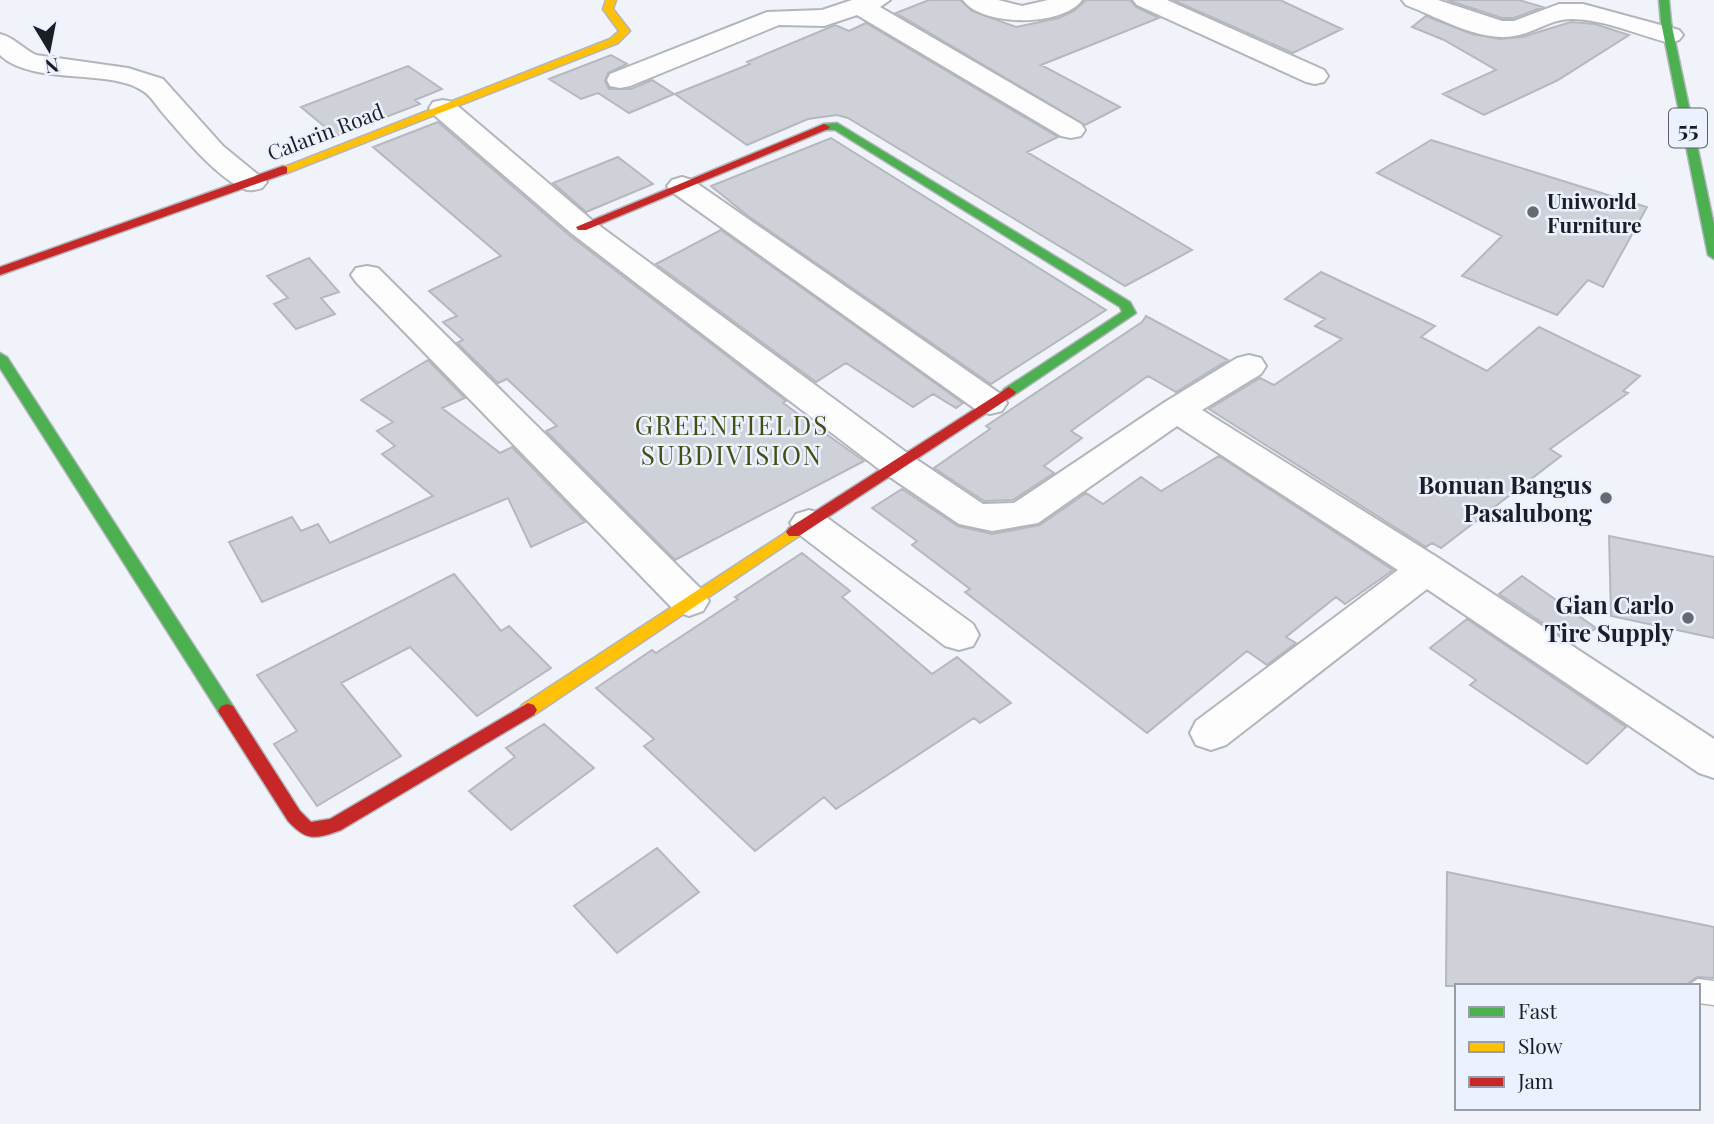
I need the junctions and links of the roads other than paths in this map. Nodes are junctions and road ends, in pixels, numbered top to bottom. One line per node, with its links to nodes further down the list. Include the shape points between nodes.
1 (611, 0): 12 (street, Calarin Road, via 607,9 625,31 614,41)
2 (976, 0): 3 (street, via 1010,14 1026,15)
3 (1069, 0)
4 (1146, 0): 10 (street)
5 (1415, 0): 8 (street, via 1497,28 1523,27 1568,12)
6 (868, 3): 11 (street, via 824,18 776,17); 13 (street)
7 (1670, 3): 8 (street, 55)
8 (1670, 35): 17 (street, 55)
9 (1, 42): 14 (street, via 31,62 128,76 153,85 213,152)
10 (1315, 76)
11 (620, 80)
12 (443, 108): 14 (street, Calarin Road); 16 (street)
13 (1071, 130)
14 (252, 182): 18 (street, Calarin Road)
15 (682, 186): 16 (street); 22 (street); 22 (street, via 818,128 837,125 1125,305 1129,313 1121,319)
16 (582, 227): 24 (street)
17 (1714, 255)
18 (0, 271)
19 (367, 275): 27 (street)
20 (0, 357): 27 (street, via 294,817 306,829 335,825 512,720)
21 (1250, 366): 23 (street)
22 (990, 403): 24 (street)
23 (1177, 410): 24 (street, via 1025,513 1003,519 972,515); 26 (street)
24 (897, 464): 25 (street)
25 (809, 523): 27 (street); 28 (street)
26 (1426, 569): 29 (street); 30 (street)
27 (689, 601)
28 (959, 635)
29 (1211, 733)
30 (1714, 761)

